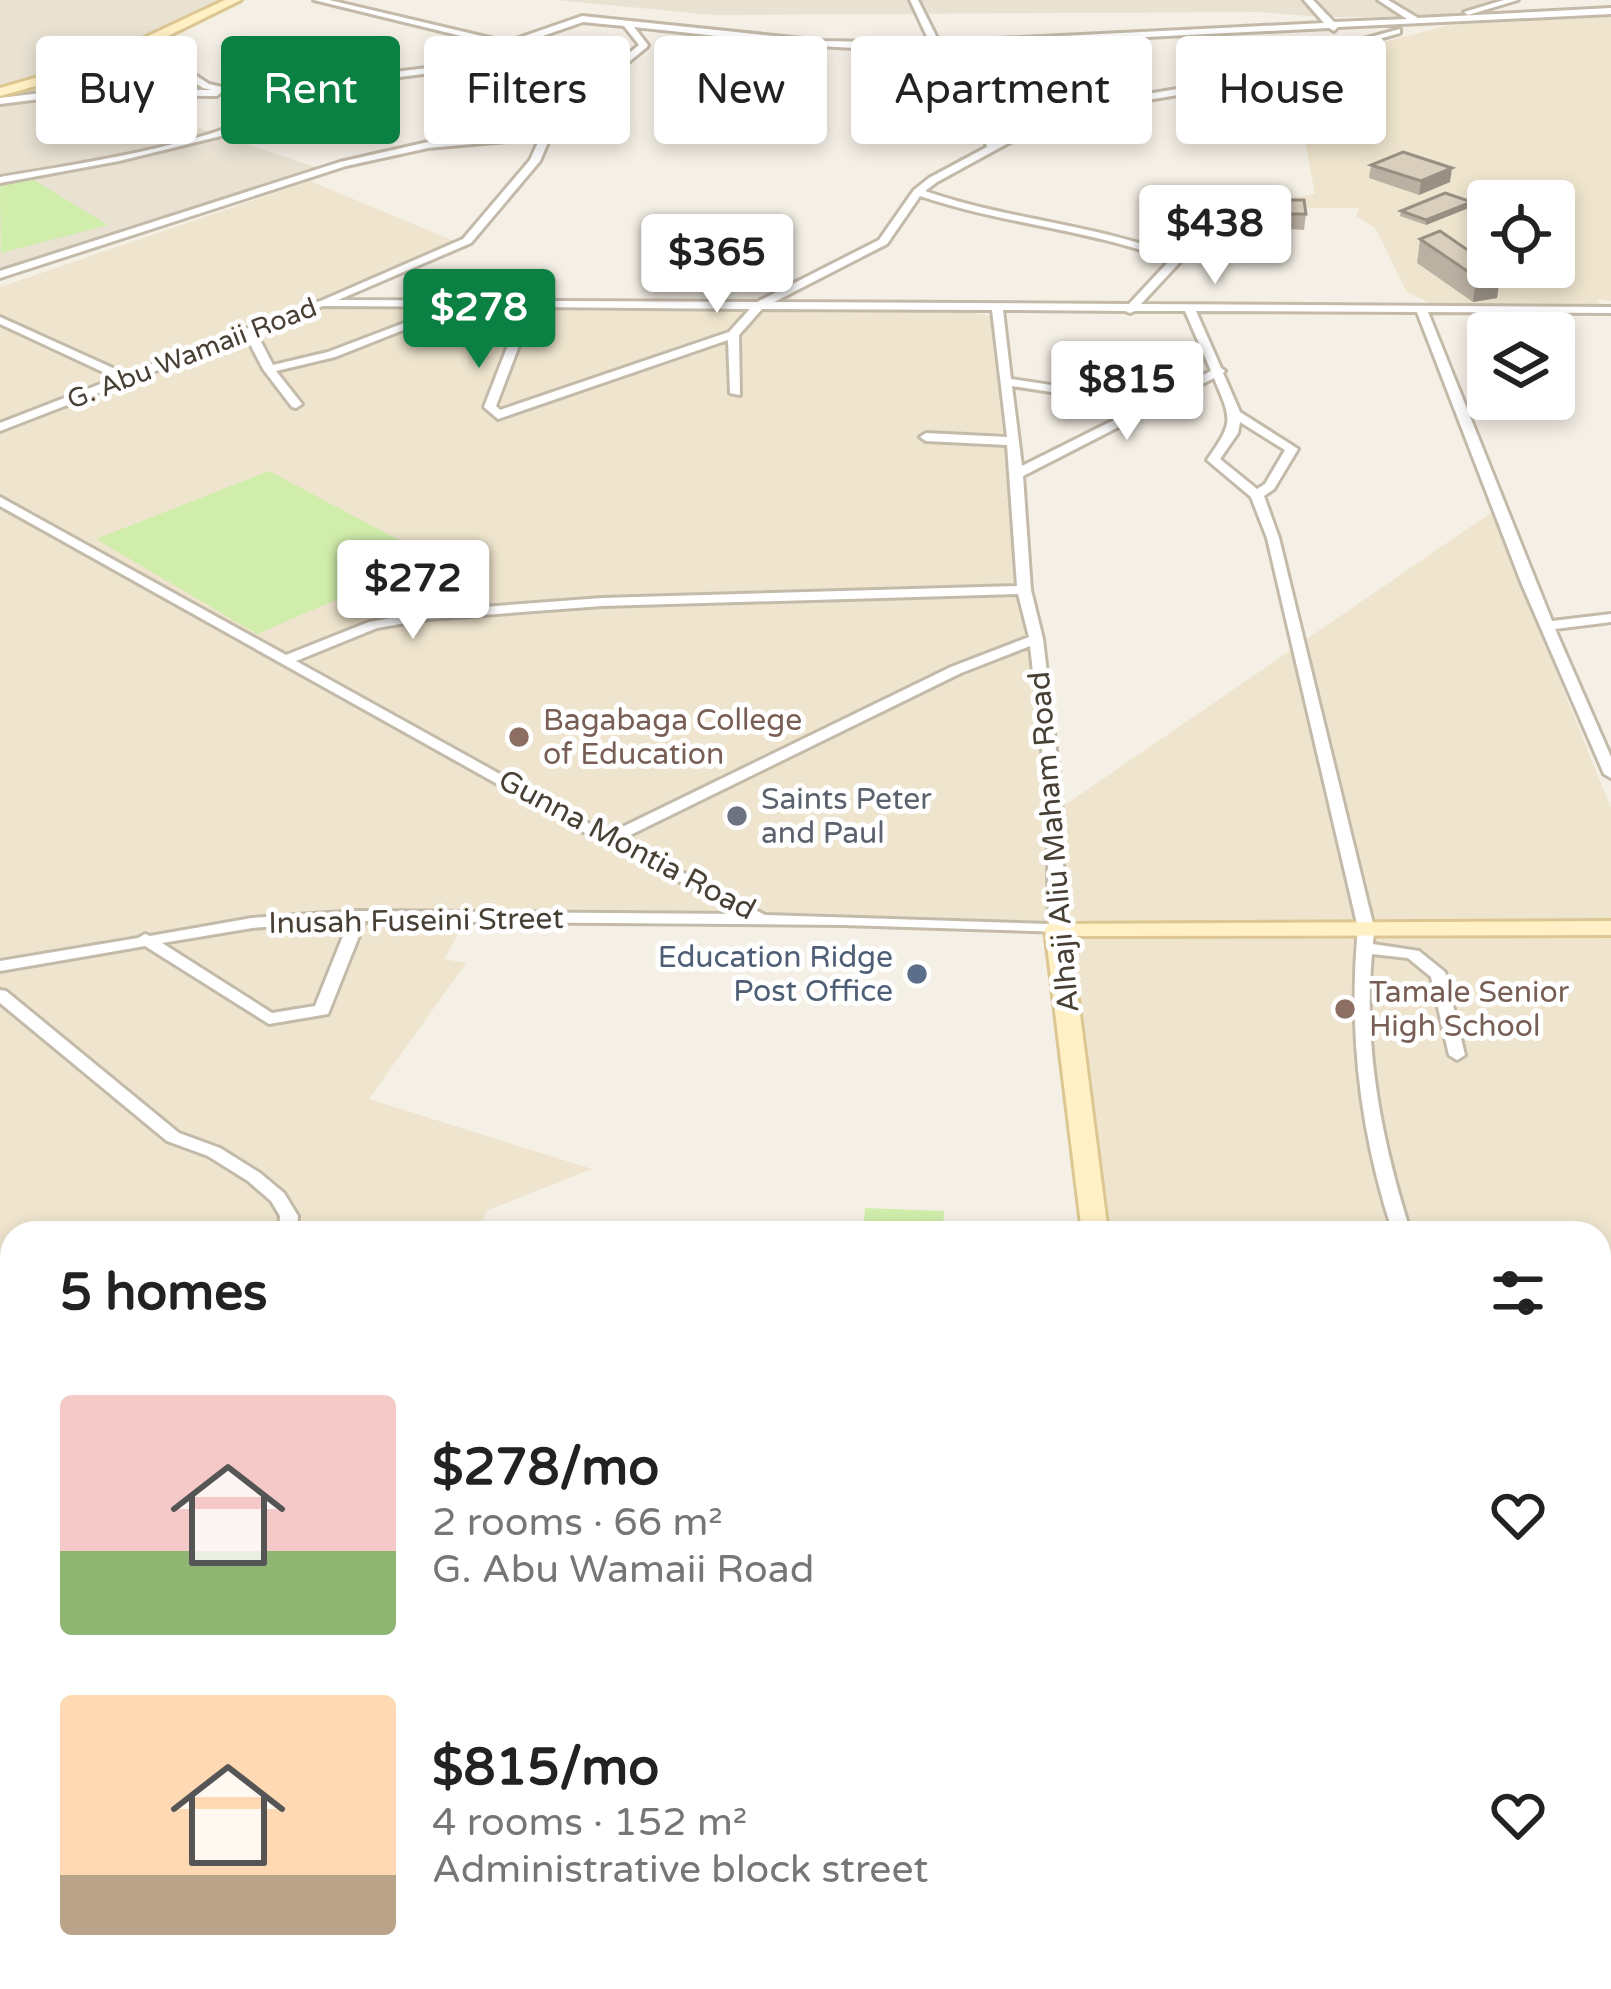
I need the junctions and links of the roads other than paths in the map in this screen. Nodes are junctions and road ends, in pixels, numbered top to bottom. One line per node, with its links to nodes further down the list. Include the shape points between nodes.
1 (236, 0): 11 (street)
2 (318, 0): 12 (street)
3 (914, 0): 14 (street)
4 (1308, 0): 10 (street)
5 (1382, 0): 8 (street)
6 (1514, 0): 8 (street)
7 (1611, 11): 8 (street)
8 (1424, 22): 10 (street); 24 (street, via 1184,91 1063,113)
9 (626, 23): 13 (street, via 575,20); 16 (street); 17 (street, via 644,45)
10 (1334, 28): 15 (street)
11 (160, 36)
12 (470, 36)
13 (532, 36)
14 (931, 36)
15 (1152, 36)
16 (851, 44)
17 (630, 57)
18 (36, 85): 20 (street)
19 (221, 94): 20 (street)
20 (0, 97)
21 (221, 132): 25 (street)
22 (453, 144): 27 (street, via 402,149 264,186)
23 (542, 144): 28 (street, via 467,241)
24 (992, 146): 26 (street)
25 (0, 180)
26 (918, 192): 29 (street, via 883,242); 31 (street, via 974,213 1177,259)
27 (0, 275)
28 (322, 303): 35 (street, G. Abu Wamaii Road); 37 (street, G. Abu Wamaii Road)
29 (758, 306): 30 (street, G. Abu Wamaii Road); 35 (street, G. Abu Wamaii Road); 38 (street)
30 (997, 309): 31 (street, G. Abu Wamaii Road); 42 (street, Alhaji Aliu Maham Road)
31 (1130, 310): 32 (street, G. Abu Wamaii Road)
32 (1190, 310): 34 (street, G. Abu Wamaii Road); 40 (street)
33 (1611, 310): 34 (street, G. Abu Wamaii Road)
34 (1422, 311): 55 (street)
35 (528, 312): 38 (street, via 490,407 498,416); 39 (street, via 420,320)
36 (0, 320): 41 (street)
37 (249, 330): 39 (street); 41 (street, G. Abu Wamaii Road)
38 (733, 334): 43 (street)
39 (269, 370): 45 (street)
40 (1219, 371): 44 (street); 46 (street)
41 (127, 379): 47 (street, G. Abu Wamaii Road)
42 (1007, 382): 44 (street); 49 (street, Alhaji Aliu Maham Road)
43 (736, 393)
44 (1150, 403): 50 (street)
45 (296, 404)
46 (1235, 414): 51 (street, via 1213,460); 51 (street, via 1292,449)
47 (0, 427)
48 (926, 437): 49 (street)
49 (1010, 441): 50 (street, Alhaji Aliu Maham Road)
50 (1017, 474): 53 (street, Alhaji Aliu Maham Road)
51 (1257, 495): 64 (street, via 1304,655)
52 (0, 501): 57 (street, Gunna Montia Road)
53 (1024, 590): 56 (street, Alhaji Aliu Maham Road); 57 (street, via 429,615 374,625)
54 (1611, 618): 55 (street)
55 (1547, 626): 58 (street)
56 (1036, 639): 59 (street); 63 (street, Alhaji Aliu Maham Road, via 1054,793)
57 (288, 659): 59 (street, Gunna Montia Road)
58 (1611, 774)
59 (608, 840): 61 (street, Gunna Montia Road)
60 (359, 916): 61 (street, Inusah Fuseini Street); 65 (street, Inusah Fuseini Street); 65 (street, via 322,1010 293,1018 268,1019)
61 (764, 919): 63 (street, Gunna Montia Road)
62 (1611, 928): 64 (street, Gunna Montia Road)
63 (1058, 929): 64 (street, Gunna Montia Road); 70 (street, Alhaji Aliu Maham Road)
64 (1365, 938): 68 (street, via 1413,954 1439,975); 71 (street, via 1367,1081)
65 (145, 940): 66 (street, Inusah Fuseini Street)
66 (0, 965)
67 (0, 995): 69 (street, via 173,1138 254,1177 278,1197)
68 (1457, 1055)
69 (289, 1221)
70 (1094, 1221)
71 (1398, 1221)

